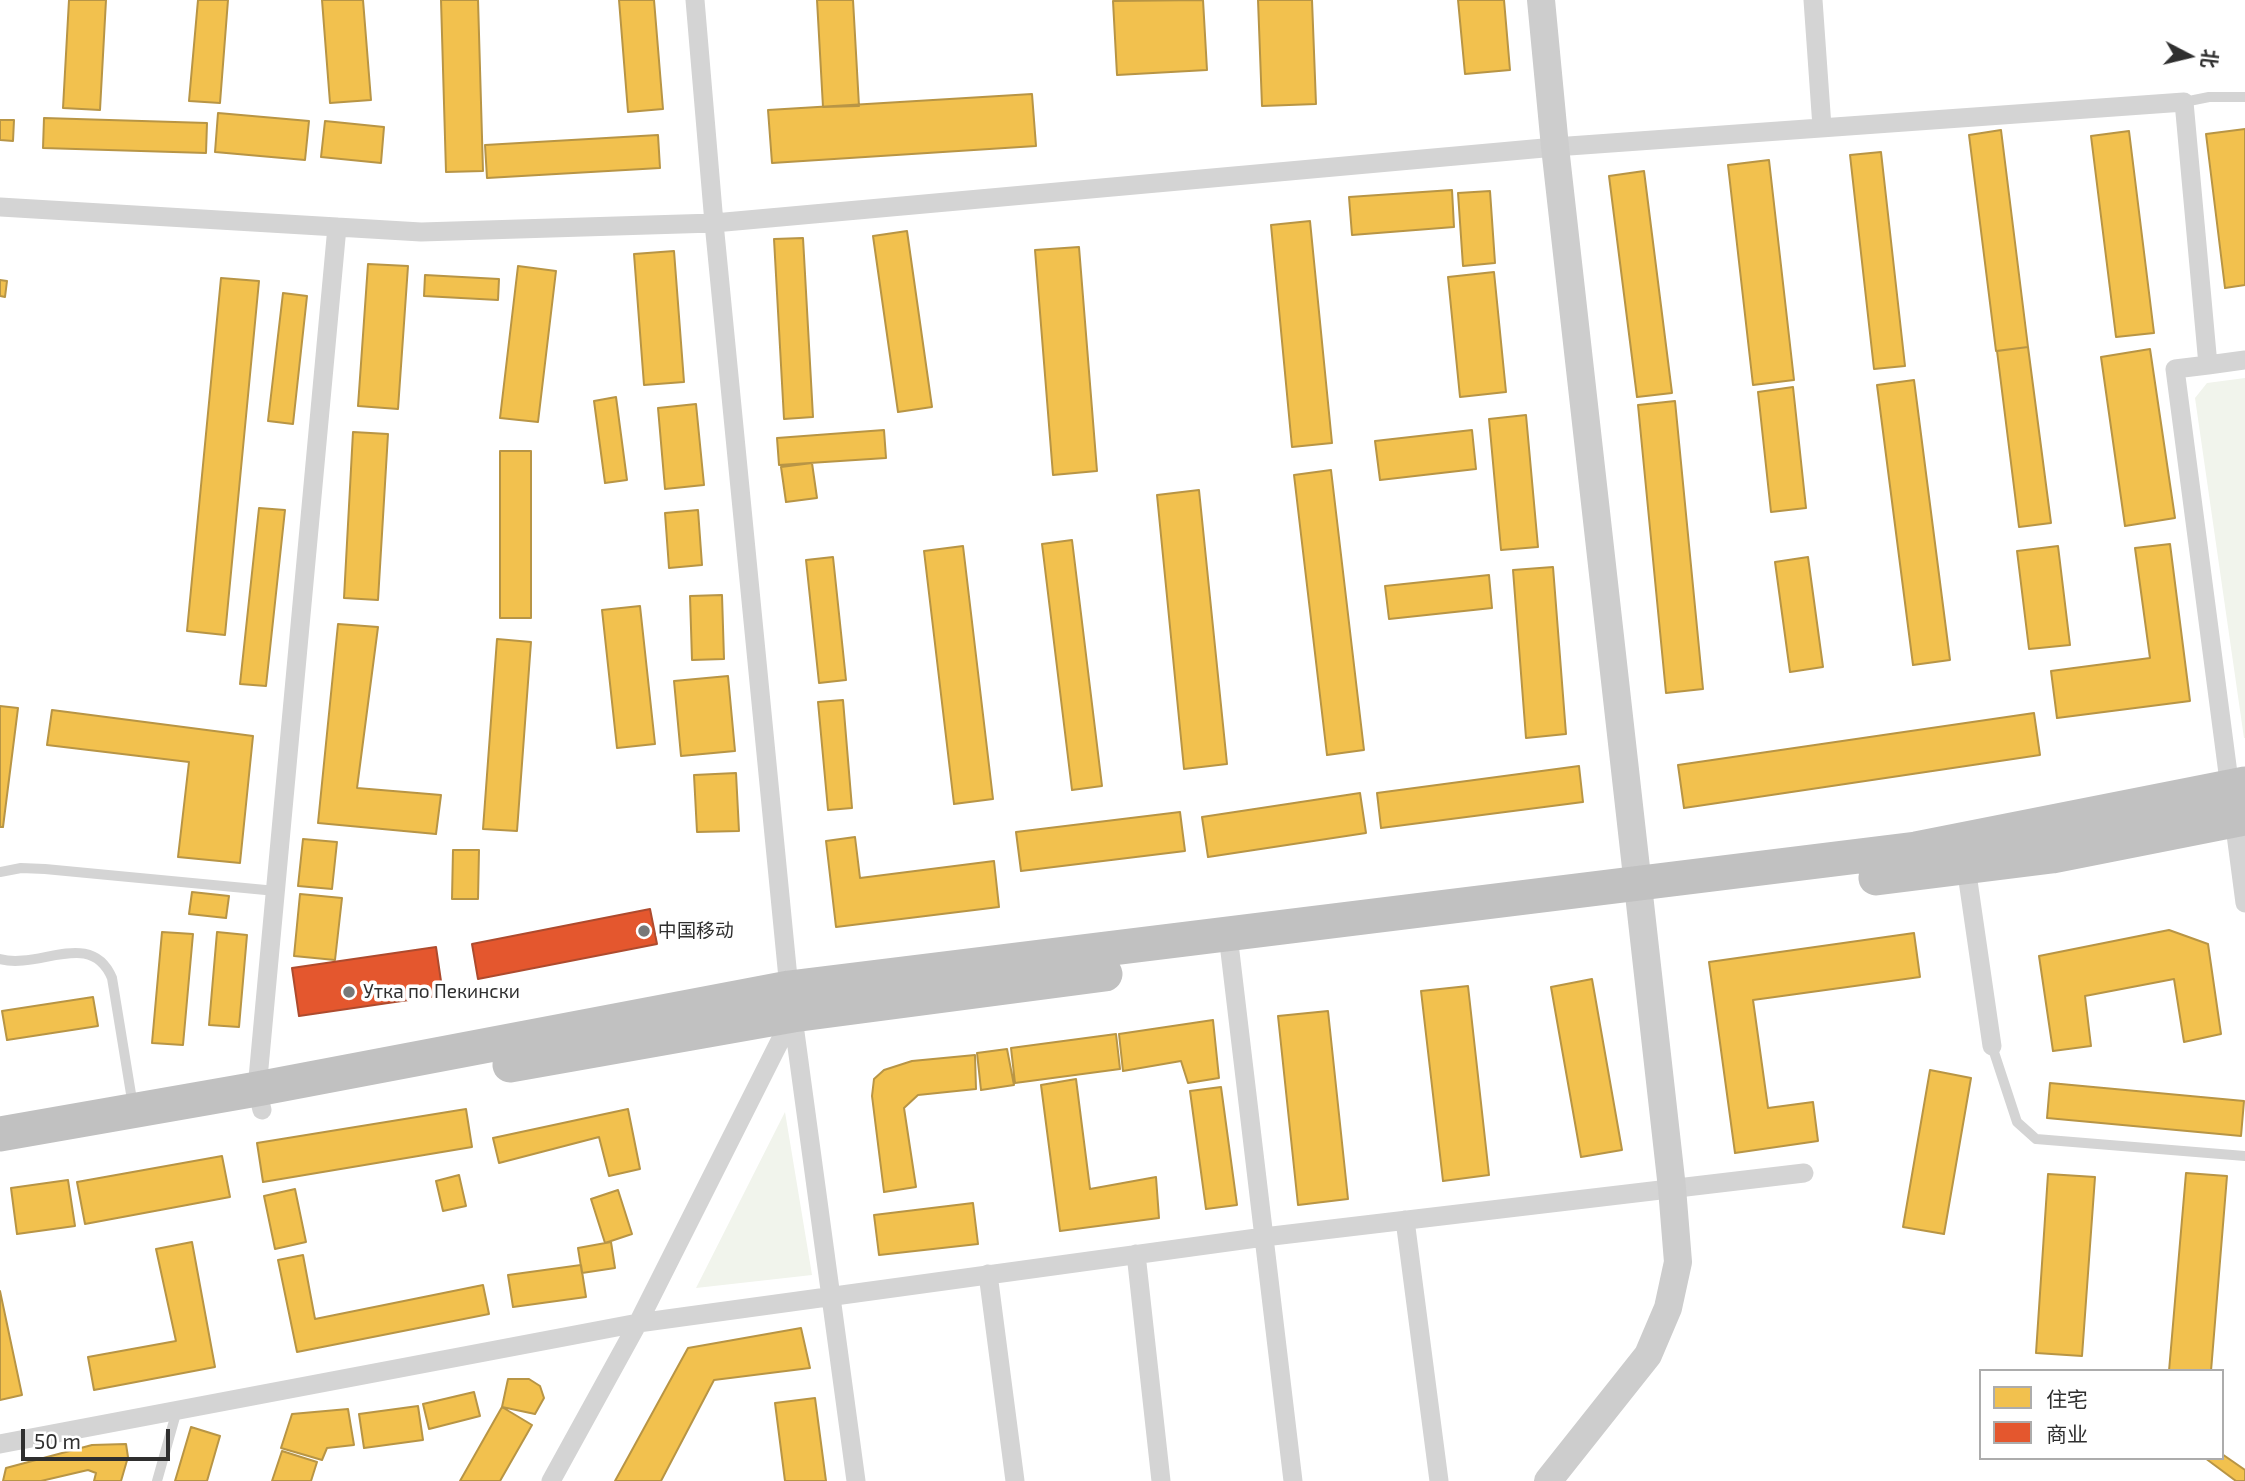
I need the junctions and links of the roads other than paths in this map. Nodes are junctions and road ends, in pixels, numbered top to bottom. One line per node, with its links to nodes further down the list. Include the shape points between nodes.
1 (695, 0): 9 (street)
2 (1541, 0): 7 (street)
3 (1813, 0): 6 (street)
4 (2245, 97): 5 (lane)
5 (2184, 102): 6 (street); 12 (street)
6 (1822, 127): 7 (street)
7 (1555, 147): 9 (street); 17 (street)
8 (0, 206): 10 (street)
9 (714, 223): 10 (street, via 421,232); 21 (street)
10 (337, 227): 16 (street)
11 (2245, 360): 12 (street)
12 (2208, 365): 13 (street, via 2175,369)
13 (2239, 802): 14 (highway); 18 (street)
14 (1964, 854): 17 (highway, via 1903,850); 22 (street)
15 (0, 872): 16 (lane, via 46,869)
16 (277, 891): 23 (street)
17 (1638, 894): 19 (highway); 29 (street)
18 (2245, 903)
19 (1230, 946): 21 (highway); 31 (street)
20 (0, 958): 24 (lane, via 26,961 77,952 89,954 107,967)
21 (791, 1001): 23 (highway); 34 (street); 35 (street)
22 (1992, 1046): 26 (lane, via 2017,1122 2036,1139)
23 (259, 1099): 24 (highway); 27 (highway)
24 (134, 1111): 25 (highway)
25 (0, 1134)
26 (2245, 1156)
27 (0, 1157)
28 (1804, 1173): 29 (street)
29 (1672, 1188): 30 (street); 45 (street, via 1678,1262 1668,1308 1648,1355)
30 (1405, 1220): 31 (street); 44 (street)
31 (1264, 1237): 32 (street); 43 (street)
32 (1136, 1254): 33 (street); 42 (street)
33 (988, 1274): 34 (street); 41 (street)
34 (831, 1295): 35 (street); 40 (street)
35 (638, 1322): 36 (street); 39 (street)
36 (177, 1409): 37 (street); 38 (lane)
37 (0, 1444)
38 (157, 1481)
39 (551, 1481)
40 (856, 1481)
41 (1014, 1481)
42 (1161, 1481)
43 (1293, 1481)
44 (1439, 1481)
45 (1548, 1481)

